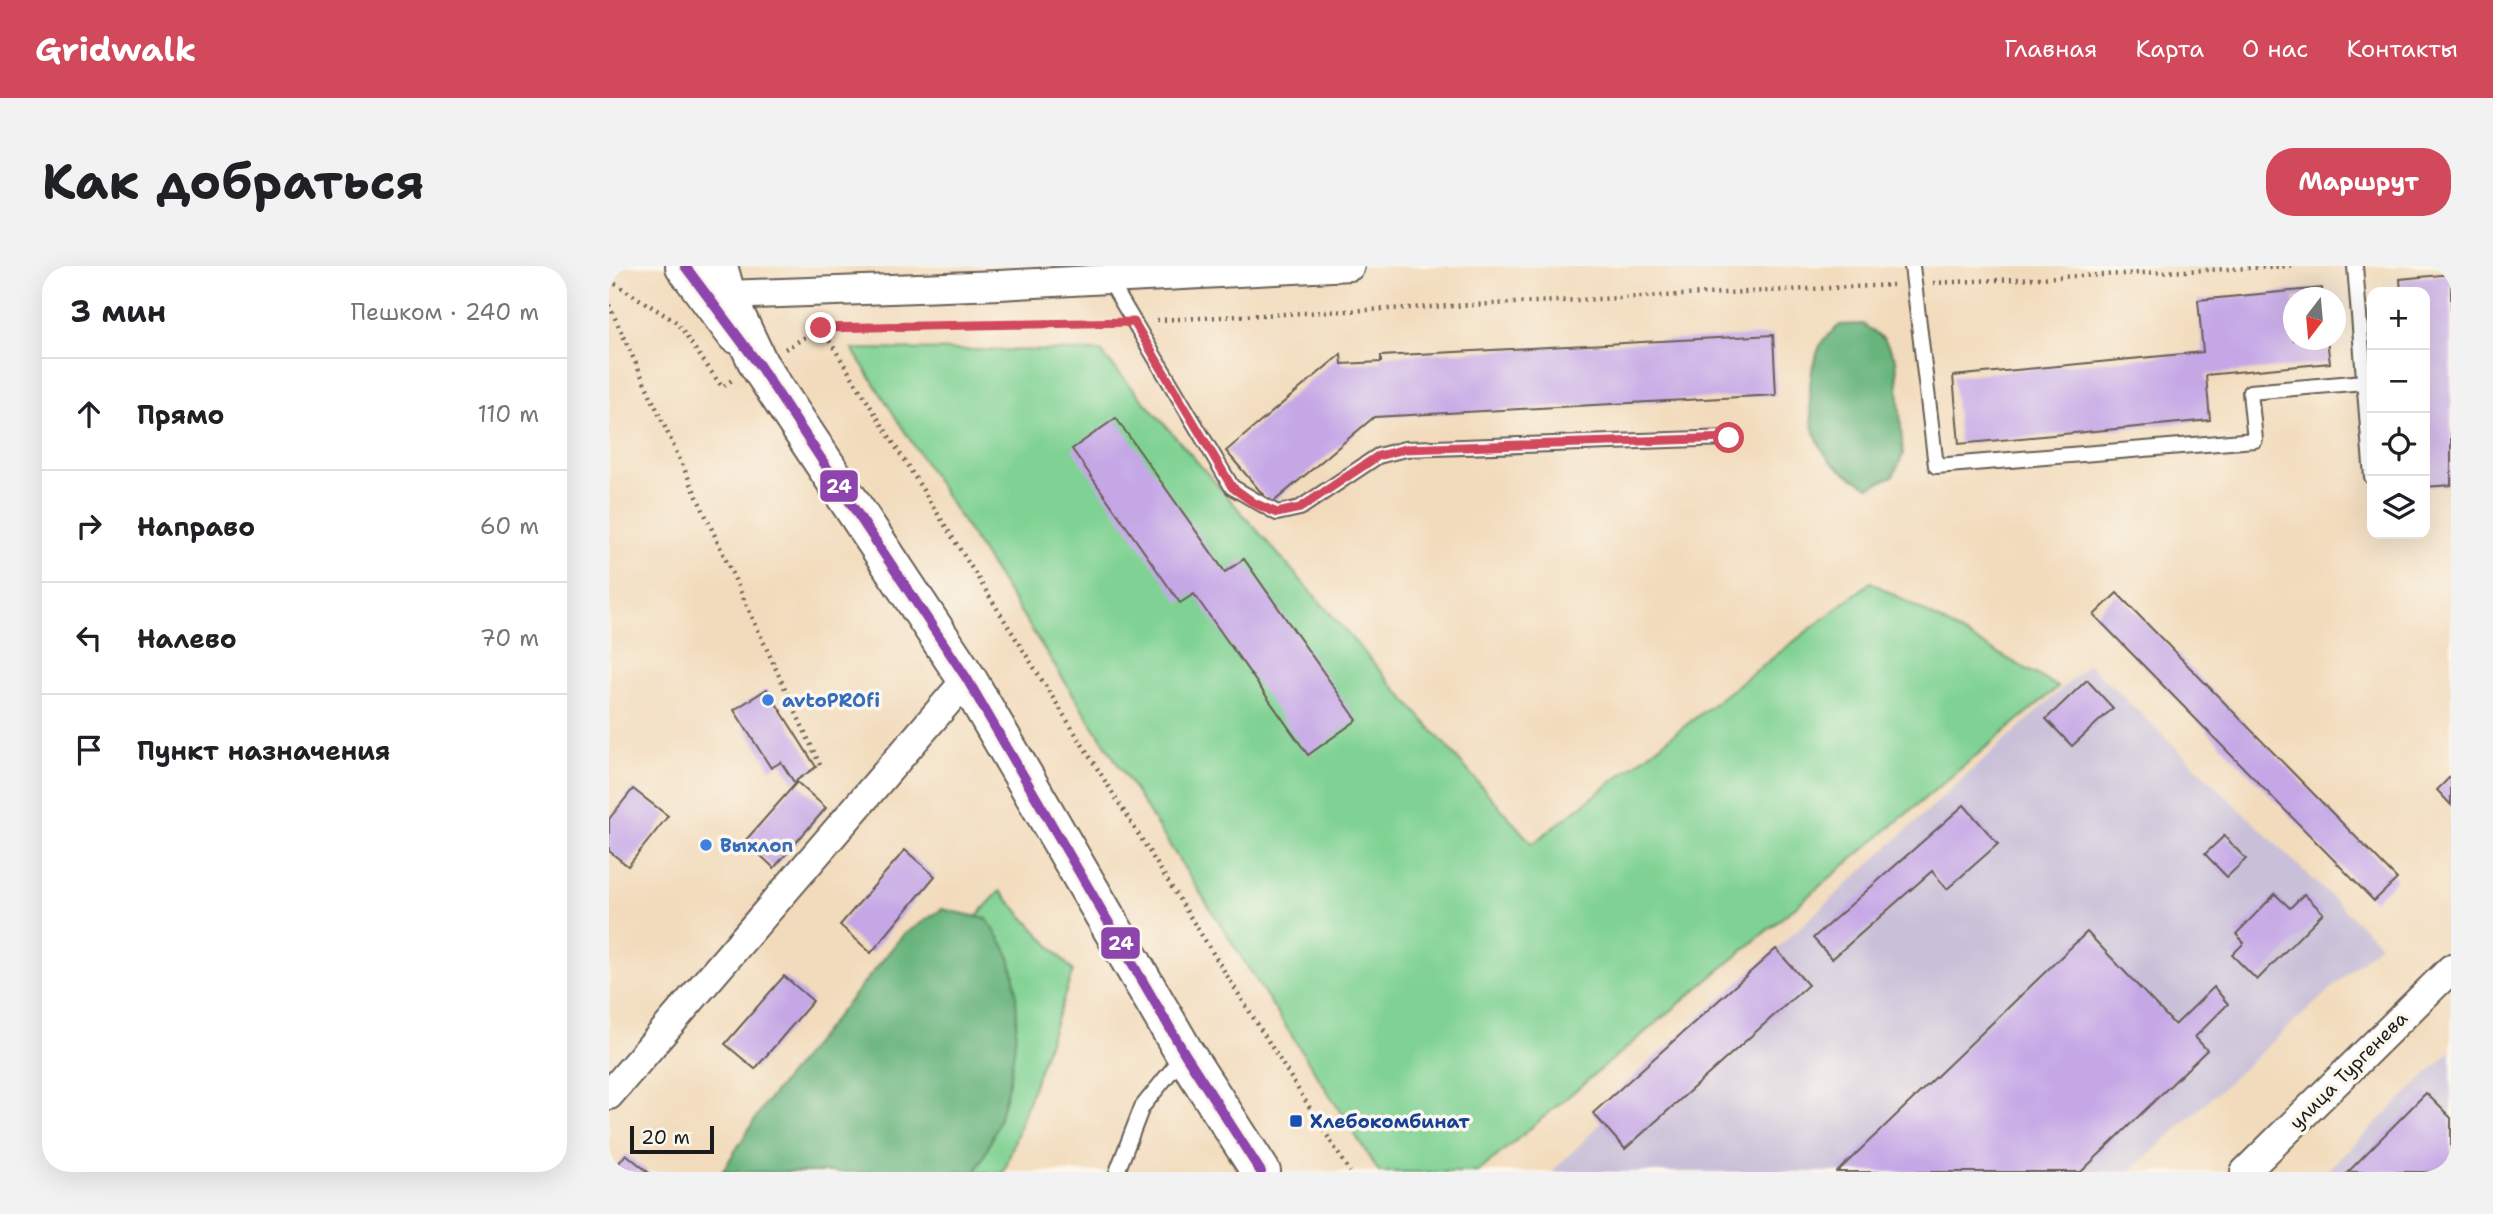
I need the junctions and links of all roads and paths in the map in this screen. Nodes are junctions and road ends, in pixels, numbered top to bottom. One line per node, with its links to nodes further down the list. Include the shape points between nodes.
1 (685, 266): 12 (main road)
2 (1350, 266): 6 (street)
3 (1912, 266): 9 (lane)
4 (2291, 266): 9 (path)
5 (2355, 266): 13 (lane)
6 (1109, 279): 8 (street); 11 (lane)
7 (609, 280): 14 (path, via 675,322)
8 (722, 281): 12 (main road)
9 (1914, 284): 11 (path); 13 (lane, via 1936,466 2255,440 2250,392)
10 (609, 305): 18 (path)
11 (1134, 322): 15 (lane, via 1232,487 1277,513 1300,508 1378,456 1405,449); 24 (path, via 821,328)
12 (759, 365): 17 (main road)
13 (2364, 382): 16 (lane)
14 (722, 387)
15 (1729, 438)
16 (2372, 476)
17 (967, 679): 20 (main road); 21 (street)
18 (820, 765)
19 (2451, 969): 25 (street, улица Тургенева)
20 (1185, 1054): 22 (lane, via 1142,1107); 23 (main road)
21 (609, 1096)
22 (1117, 1172)
23 (1261, 1172)
24 (1350, 1172)
25 (2245, 1172)

